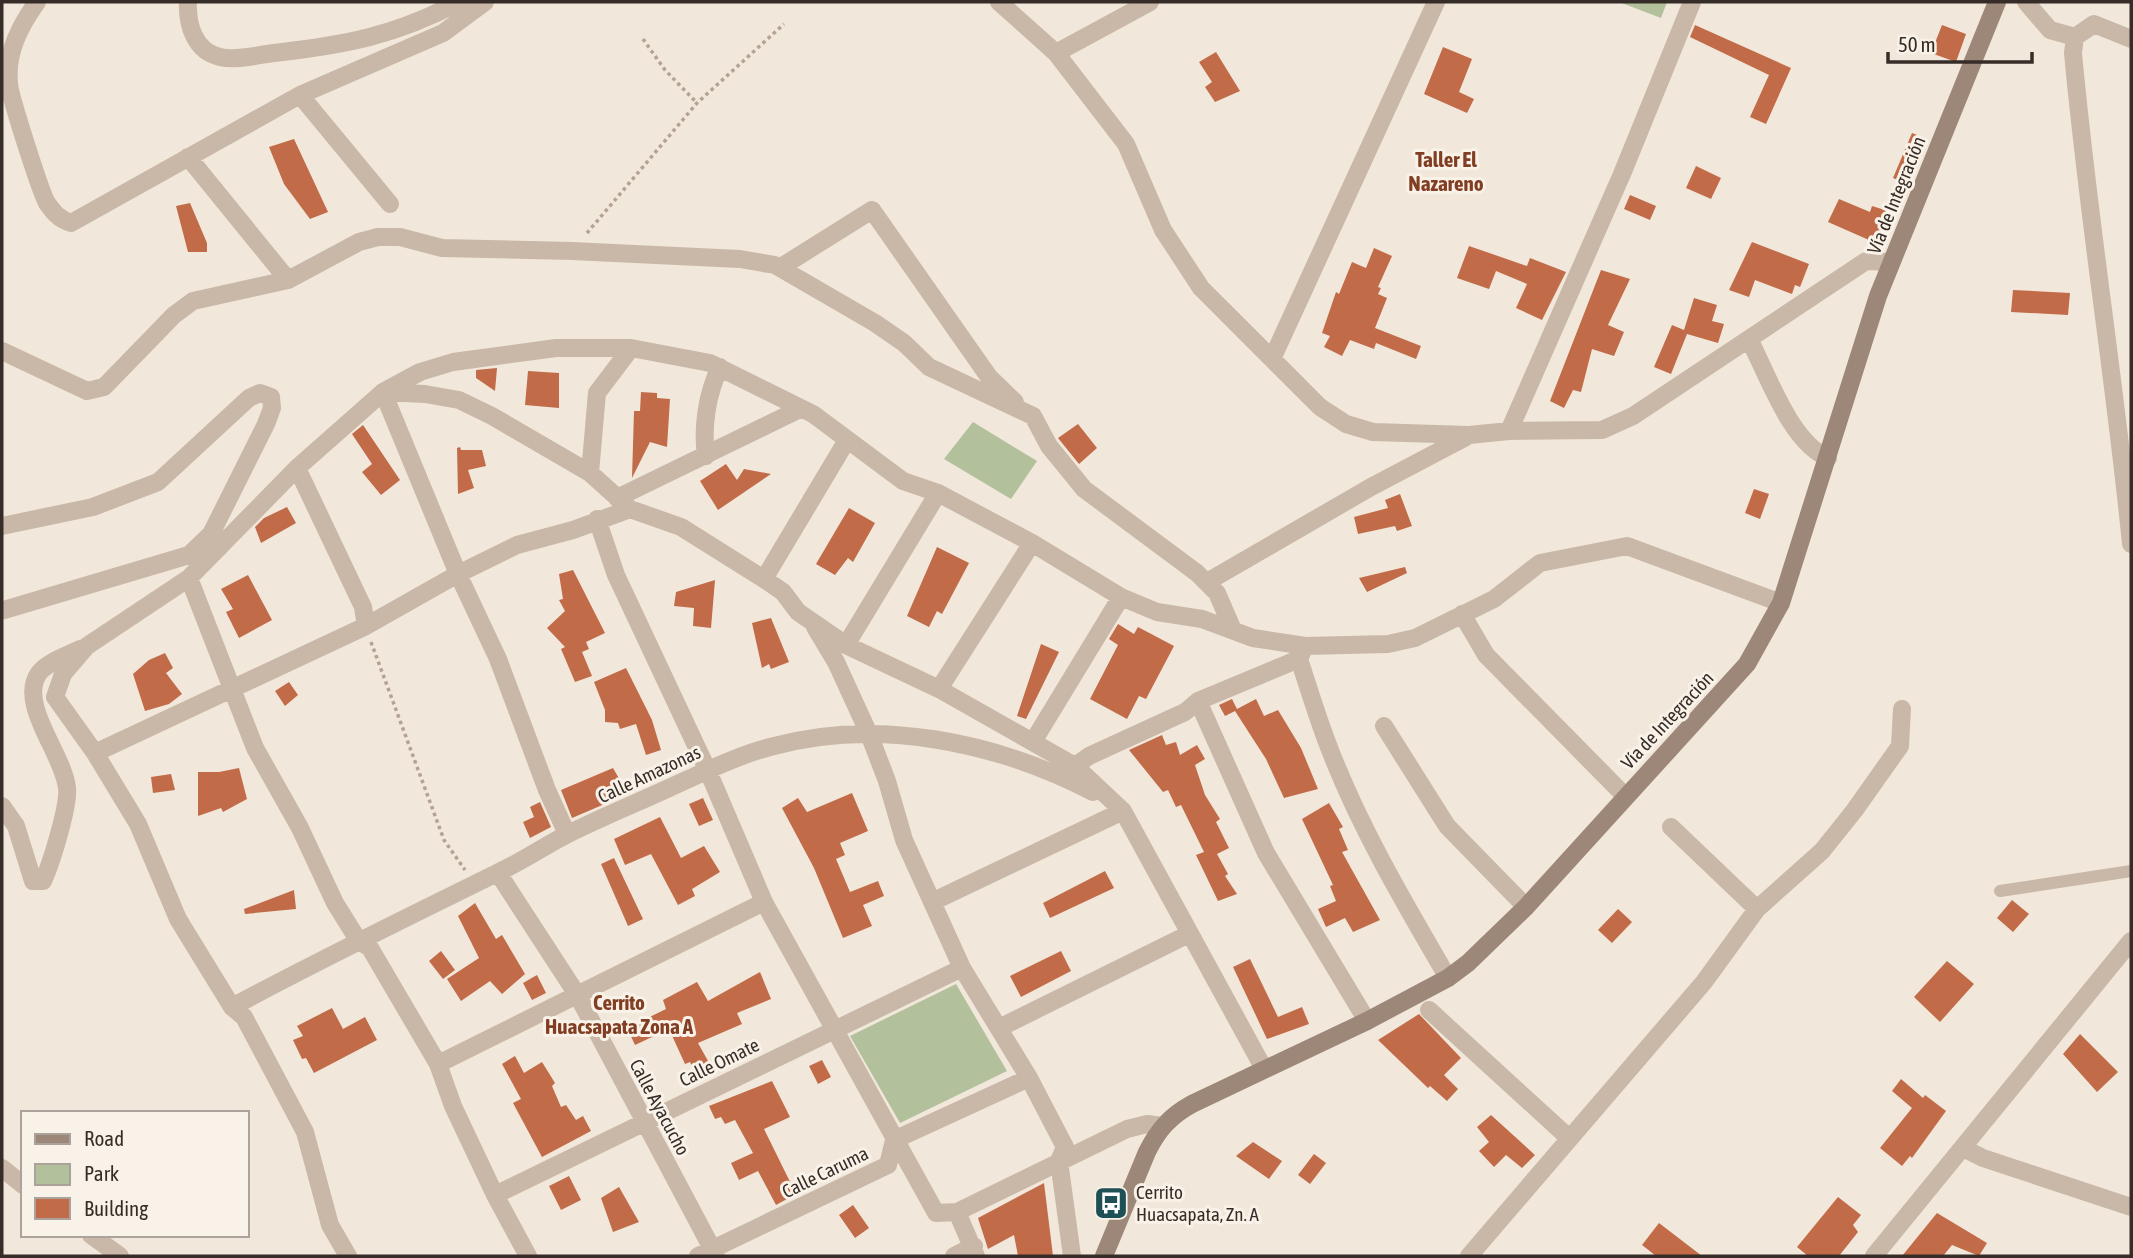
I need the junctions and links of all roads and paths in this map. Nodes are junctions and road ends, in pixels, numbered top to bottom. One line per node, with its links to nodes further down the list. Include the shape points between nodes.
1 (37, 2): 17 (street, via 20,27 12,50 9,83 45,200 59,219 71,223 88,215)
2 (188, 2): 9 (street, via 187,23 200,46 220,57 348,45)
3 (999, 2): 14 (street)
4 (1150, 2): 14 (street)
5 (1436, 2): 26 (street)
6 (1692, 2): 31 (street)
7 (1997, 2): 20 (main road, Vía de Integración)
8 (2026, 2): 11 (street, via 2050,30)
9 (470, 4): 15 (street, via 443,33)
10 (783, 24): 16 (path)
11 (2075, 37): 13 (street, via 2094,24); 44 (street, via 2085,190)
12 (643, 39): 16 (path)
13 (2131, 39)
14 (1056, 54): 26 (street, via 1126,144 1163,230 1201,288)
15 (300, 96): 17 (street); 18 (street)
16 (697, 103): 19 (path)
17 (188, 158): 22 (street)
18 (390, 204)
19 (572, 251): 21 (street, via 740,259); 22 (street, via 442,248 400,237 378,237 359,242)
20 (1892, 262): 23 (street, via 1866,261); 35 (main road, Vía de Integración)
21 (781, 267): 30 (street, via 905,343 929,368); 30 (street, via 872,210 989,377)
22 (288, 280): 25 (street, via 192,301 104,387 88,391)
23 (1749, 339): 31 (street, via 1619,424 1602,430); 35 (street, via 1798,435)
24 (631, 348): 27 (street); 28 (street, via 493,354 420,372); 37 (street, via 597,393)
25 (2, 351)
26 (1272, 359): 32 (street, via 1320,407 1346,424 1373,432)
27 (720, 367): 29 (street); 34 (street, via 711,385)
28 (383, 392): 36 (street); 37 (street, via 459,400); 45 (street)
29 (800, 409): 33 (street, via 828,423); 34 (street)
30 (1023, 409): 48 (street, via 1033,416 1049,446 1084,489)
31 (1509, 431): 32 (street)
32 (1469, 435): 48 (street)
33 (847, 440): 38 (street, via 903,481); 47 (street)
34 (706, 456): 39 (street)
35 (1828, 458): 50 (main road, Vía de Integración)
36 (297, 468): 42 (street); 54 (street, via 363,607)
37 (590, 473): 39 (street)
38 (938, 493): 43 (street); 56 (street)
39 (624, 504): 40 (street); 47 (street, via 681,527)
40 (597, 519): 45 (street, via 517,545); 68 (street, via 616,575)
41 (2, 526): 42 (street, via 93,507 158,482 260,393 271,397 272,408)
42 (215, 541): 46 (street); 51 (street, via 189,555)
43 (1032, 543): 49 (street); 60 (street)
44 (2131, 544)
45 (458, 574): 54 (street); 73 (street, via 498,659)
46 (190, 578): 57 (street); 59 (street)
47 (764, 579): 53 (street)
48 (1207, 582): 55 (street, via 1217,593)
49 (1121, 597): 55 (street, via 1157,612 1202,619); 65 (street)
50 (1781, 603): 52 (street, via 1626,546 1540,563 1494,600); 69 (main road, Vía de Integración, via 1747,664)
51 (4, 610)
52 (1462, 614): 58 (street, via 1415,638 1388,645); 69 (street, via 1486,655)
53 (812, 622): 56 (street); 64 (street)
54 (366, 626): 59 (street); 76 (path, via 444,840)
55 (1233, 630): 58 (street)
56 (846, 645): 60 (street)
57 (88, 646): 66 (street, via 63,674 55,697); 70 (street, via 40,671 32,687 36,710 68,790 43,881 33,881 16,826)
58 (1302, 652): 61 (street); 86 (street, via 1330,750 1356,809)
59 (231, 687): 66 (street); 83 (street, via 255,748)
60 (939, 689): 65 (street)
61 (1198, 701): 67 (street, via 1185,712 1089,755); 90 (street, via 1266,853)
62 (1902, 709): 81 (street, via 1900,746 1889,766 1822,851)
63 (1384, 726): 80 (street, via 1447,826)
64 (869, 734): 68 (street, Calle Amazonas, via 810,738 769,747); 71 (street, Calle Amazonas, via 951,741 1037,764); 78 (street, via 904,840)
65 (1034, 740): 67 (street)
66 (95, 753): 88 (street, via 138,824 178,919)
67 (1075, 766): 71 (street)
68 (708, 771): 73 (street, Calle Amazonas); 79 (street)
69 (1625, 796): 80 (main road, Vía de Integración)
70 (2, 806)
71 (1117, 806): 78 (street); 82 (street)
72 (1671, 827): 81 (street)
73 (567, 834): 75 (street, Calle Amazonas)
74 (2131, 872): 77 (lane)
75 (498, 873): 76 (street, Calle Amazonas); 87 (street, Calle Ayacucho)
76 (474, 884): 83 (street, Calle Amazonas)
77 (2000, 891)
78 (934, 901): 85 (street)
79 (764, 902): 87 (street); 92 (street)
80 (1526, 907): 86 (main road, Vía de Integración)
81 (1757, 909): 98 (street, via 1704,982)
82 (1189, 934): 91 (street); 94 (street)
83 (358, 940): 88 (street, Calle Amazonas); 93 (street, via 370,948)
84 (2131, 941): 100 (street)
85 (962, 968): 91 (street); 92 (street, Calle Omate)
86 (1448, 978): 90 (main road, Vía de Integración)
87 (579, 996): 93 (street); 96 (street, Calle Ayacucho)
88 (232, 1007): 111 (street, via 250,1028 305,1132 330,1225)
89 (1429, 1010): 98 (street)
90 (1367, 1021): 94 (main road, Vía de Integración)
91 (999, 1028): 95 (street)
92 (833, 1030): 96 (street, Calle Omate); 99 (street)
93 (438, 1064): 104 (street)
94 (1264, 1069): 97 (main road, Vía de Integración, via 1181,1110)
95 (1029, 1078): 99 (street); 101 (street, via 1065,1147)
96 (643, 1122): 104 (street, Calle Omate); 109 (street, Calle Ayacucho)
97 (1162, 1126): 101 (street, via 1127,1129); 115 (main road, Vía de Integración)
98 (1569, 1138): 116 (street)
99 (894, 1140): 106 (street, via 936,1213); 109 (street, Calle Caruma, via 888,1165)
100 (1963, 1148): 105 (street); 117 (street)
101 (1059, 1161): 106 (street); 114 (street)
102 (2, 1168): 103 (street)
103 (21, 1183)
104 (495, 1195): 112 (street)
105 (2131, 1207)
106 (957, 1212): 108 (street)
107 (94, 1237): 110 (street)
108 (975, 1251): 113 (street)
109 (709, 1254)
110 (120, 1256)
111 (348, 1256)
112 (528, 1256)
113 (954, 1256)
114 (1072, 1256)
115 (1104, 1256)
116 (1469, 1256)
117 (1874, 1256)

